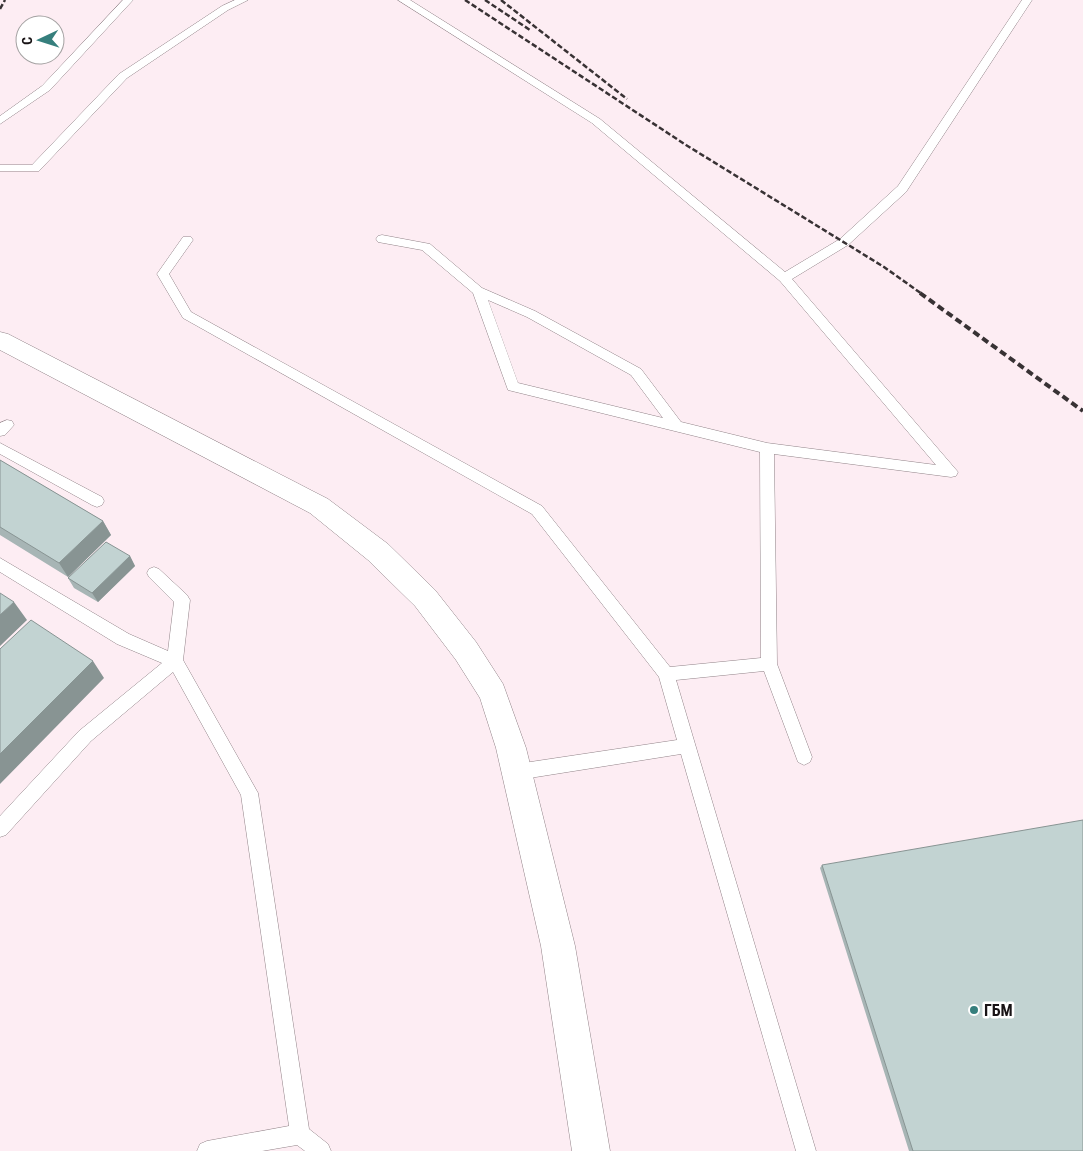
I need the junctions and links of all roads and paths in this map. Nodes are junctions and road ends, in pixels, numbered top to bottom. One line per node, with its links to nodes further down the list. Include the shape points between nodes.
1 (128, 0): 5 (lane, via 46,88)
2 (243, 0): 6 (lane, via 225,8 123,76 34,169)
3 (403, 0): 9 (lane, via 596,121)
4 (1027, 0): 9 (lane, via 902,189 844,242)
5 (0, 121)
6 (0, 168)
7 (382, 239): 10 (lane, via 426,247)
8 (187, 240): 20 (lane, via 163,274 187,316 537,510)
9 (784, 278): 14 (lane, via 951,472)
10 (478, 291): 12 (lane, via 531,314 636,372); 12 (lane, via 513,387)
11 (0, 340): 23 (street, via 320,506 378,552 425,598 493,693)
12 (676, 426): 14 (lane)
13 (0, 448): 15 (lane)
14 (767, 448): 19 (lane)
15 (97, 501)
16 (0, 564): 18 (lane, via 123,639)
17 (154, 573): 18 (lane, via 182,600)
18 (175, 661): 24 (lane, via 85,736); 25 (lane, via 249,793)
19 (769, 664): 20 (lane); 22 (lane)
20 (666, 674): 21 (lane)
21 (688, 746): 23 (lane); 29 (lane)
22 (804, 758)
23 (517, 772): 28 (street, via 558,946)
24 (0, 830)
25 (300, 1134): 26 (lane); 27 (lane)
26 (207, 1151)
27 (321, 1151)
28 (591, 1151)
29 (806, 1151)

